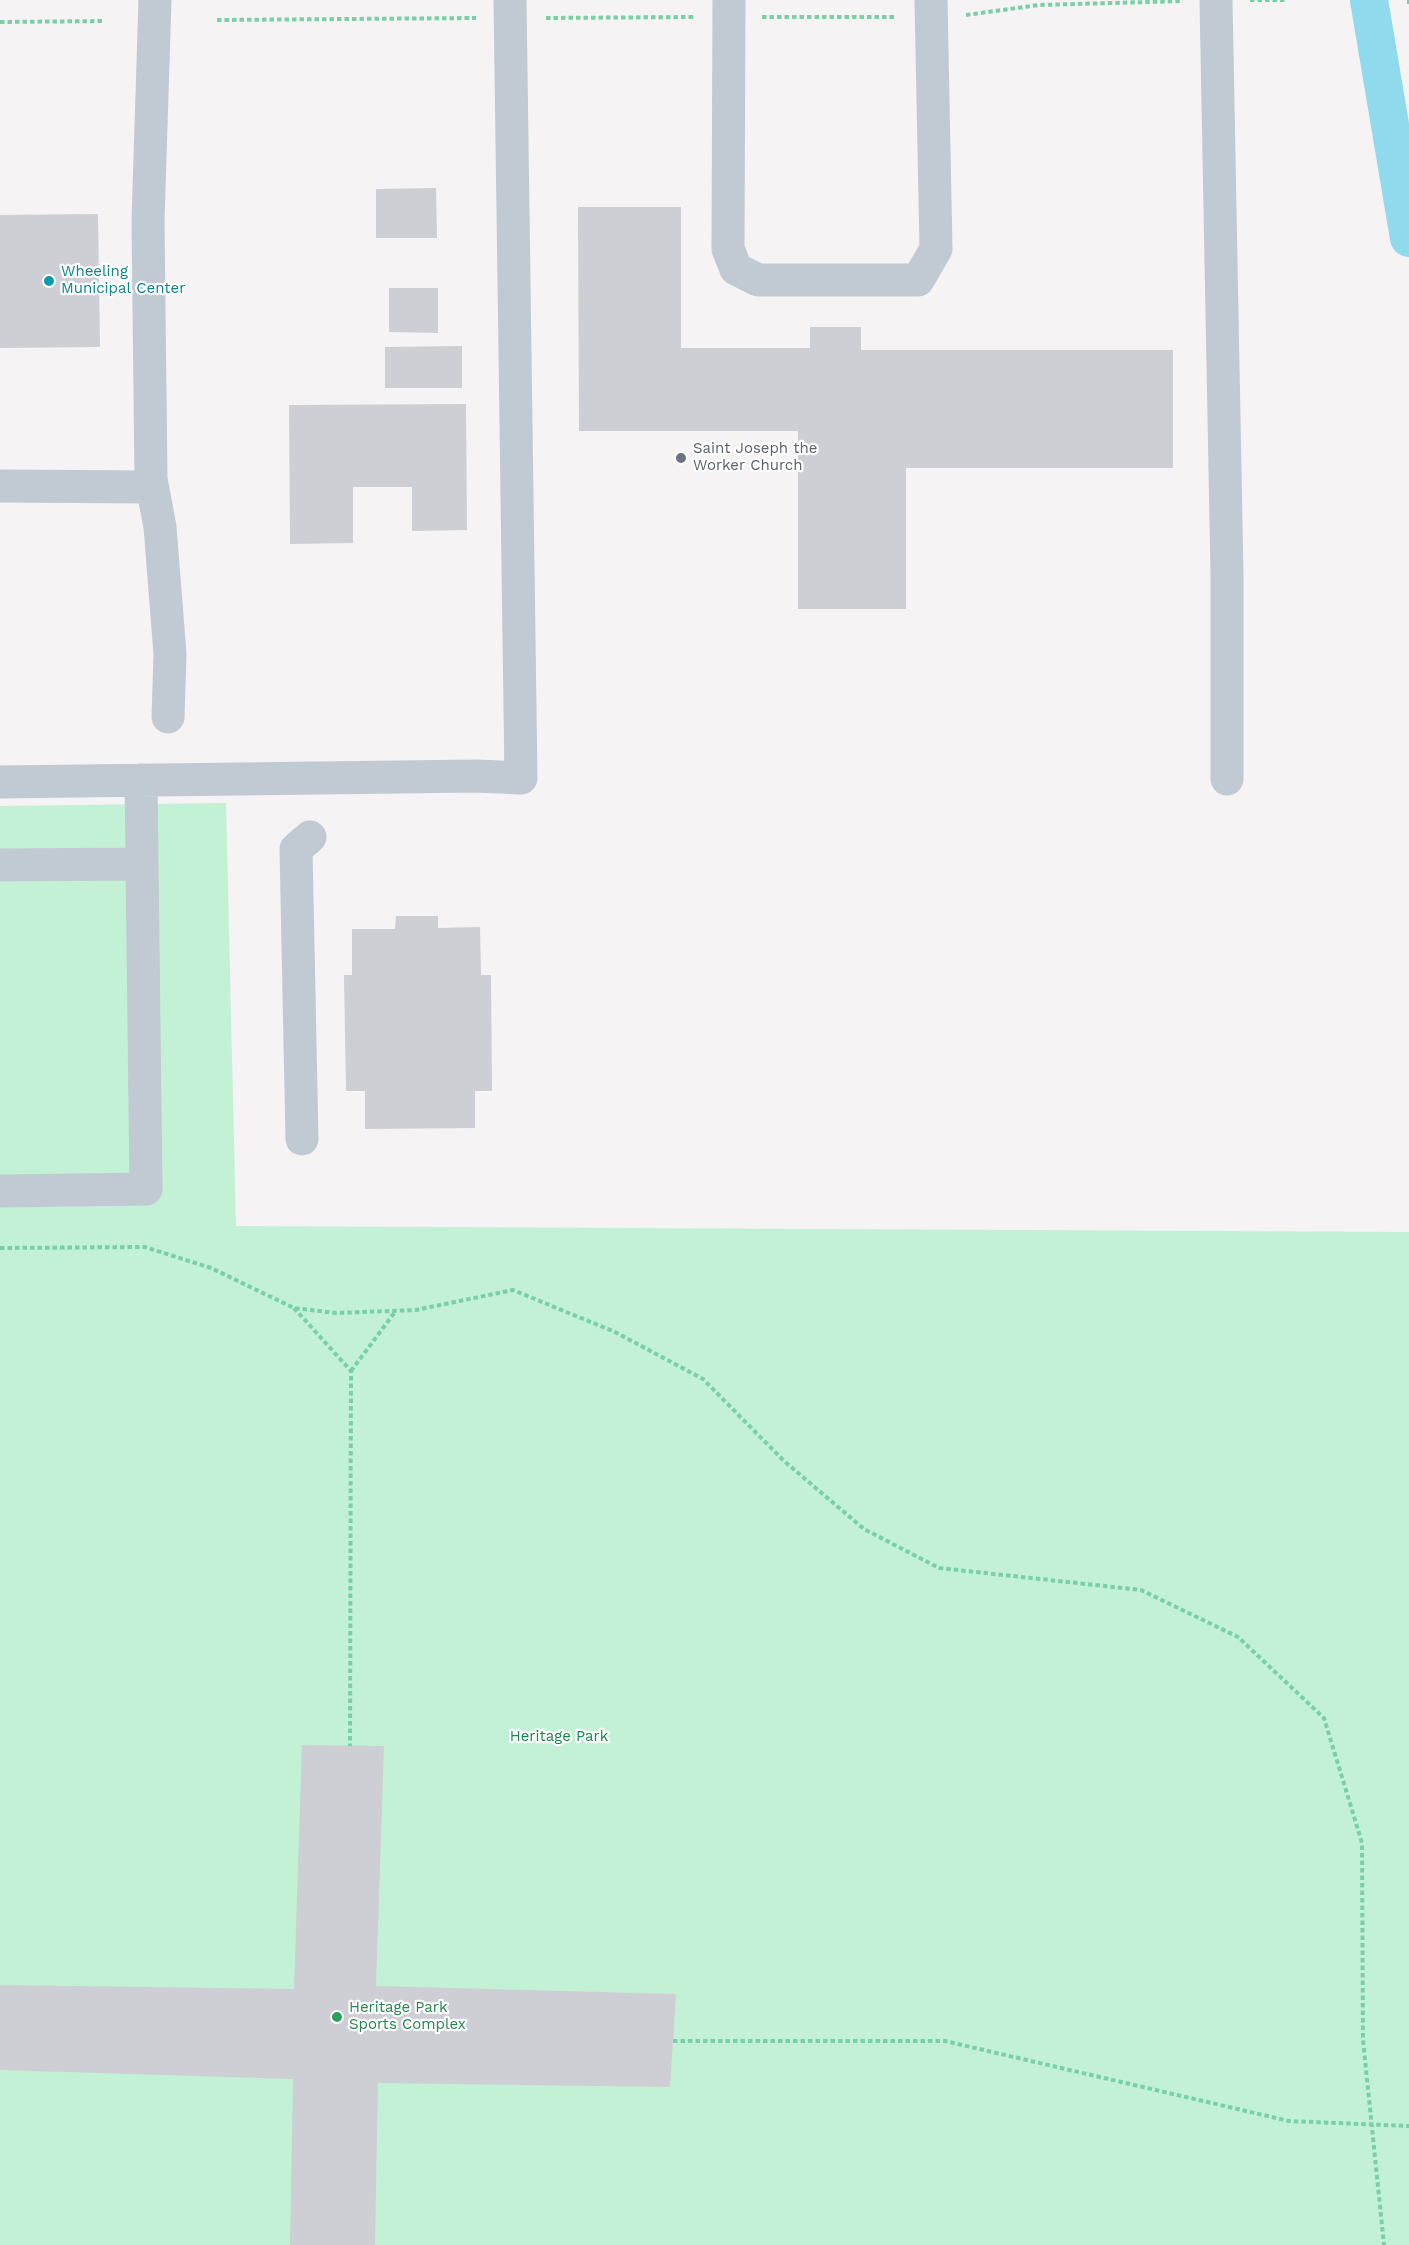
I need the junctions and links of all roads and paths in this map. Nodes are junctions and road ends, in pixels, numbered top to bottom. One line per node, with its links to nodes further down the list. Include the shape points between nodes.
1 (155, 0): 9 (street, via 148,221)
2 (510, 0): 12 (street, via 521,778)
3 (729, 0): 4 (street, via 728,249 736,269 758,280 918,280 936,249)
4 (931, 0)
5 (1216, 0): 11 (street)
6 (104, 21): 7 (path)
7 (0, 22)
8 (0, 486): 9 (street)
9 (152, 487): 10 (street, via 160,527 170,654)
10 (168, 717)
11 (1227, 778)
12 (141, 780): 13 (street); 15 (street)
13 (0, 782)
14 (310, 837): 17 (street, via 296,849)
15 (142, 864): 16 (street); 18 (street, via 146,1189)
16 (0, 865)
17 (302, 1139)
18 (0, 1191)
19 (0, 1248): 20 (path, via 145,1247 212,1268)
20 (294, 1308): 21 (path, via 336,1313); 22 (path)
21 (396, 1311): 22 (path); 25 (path, via 513,1290 615,1332 703,1379 784,1461 864,1529 939,1568 1141,1590 1238,1637 1324,1718 1362,1843 1363,2040)
22 (351, 1371): 23 (path)
23 (350, 1746)
24 (673, 2041): 25 (path, via 945,2041 1289,2121)
25 (1372, 2126): 26 (path); 27 (path)
26 (1409, 2126)
27 (1384, 2245)

